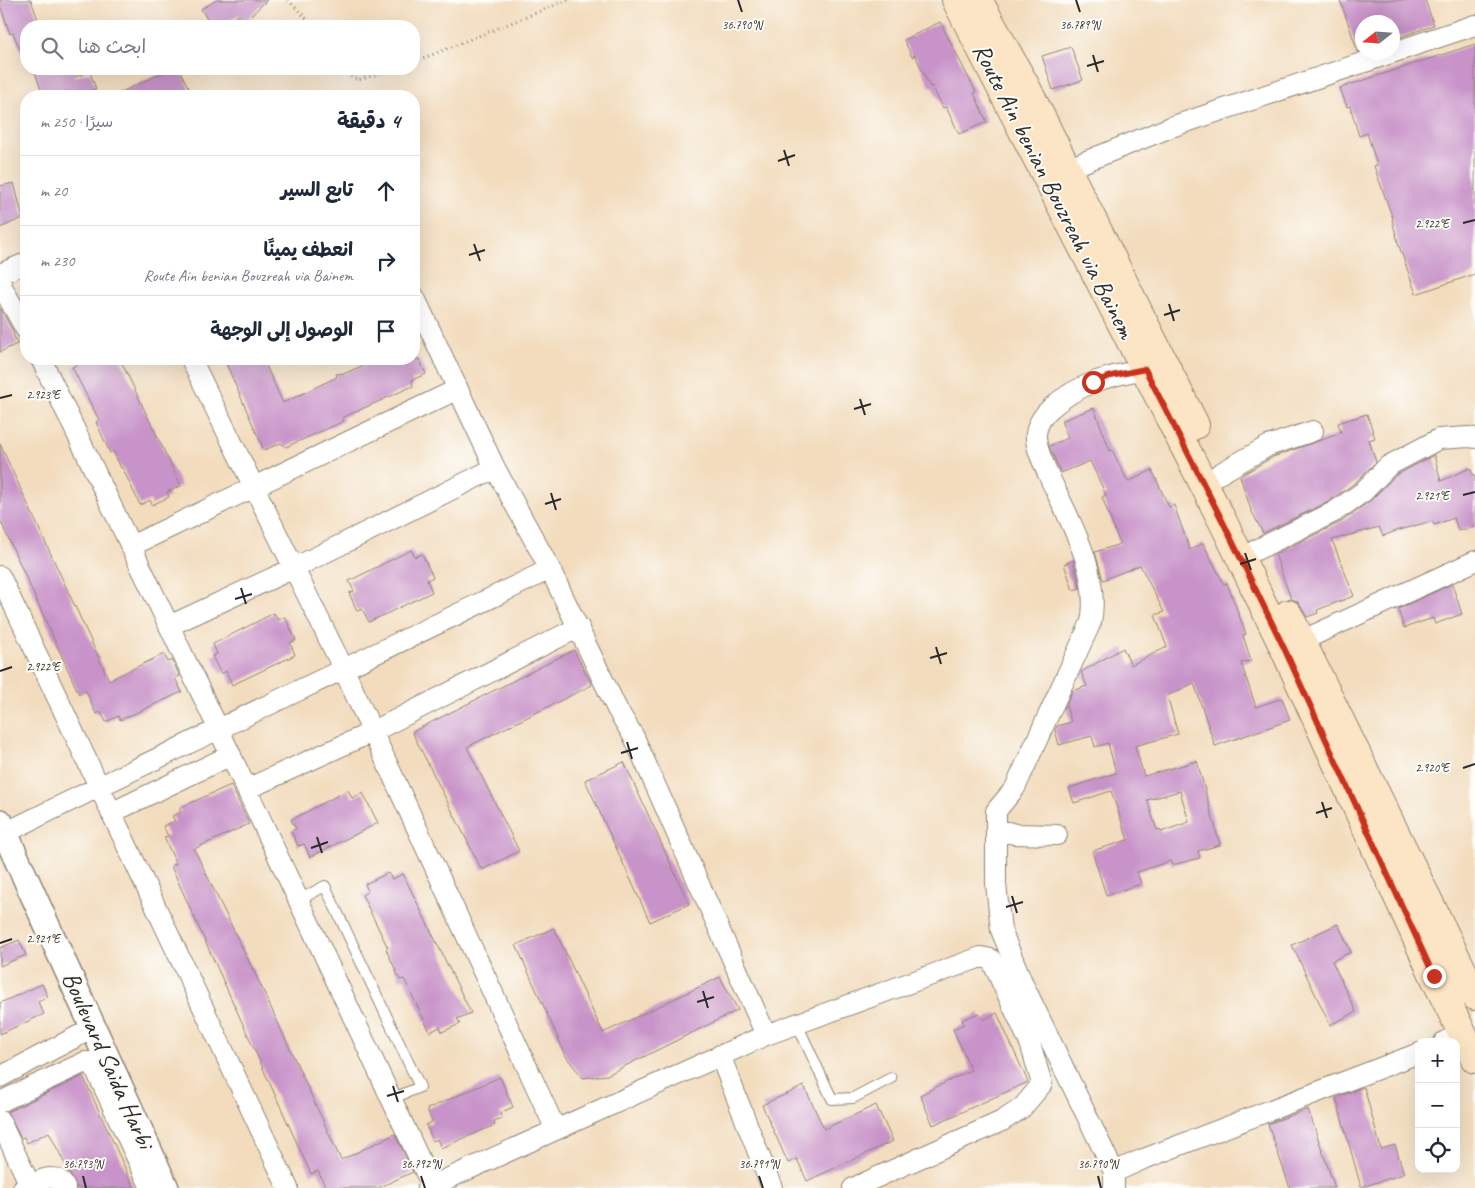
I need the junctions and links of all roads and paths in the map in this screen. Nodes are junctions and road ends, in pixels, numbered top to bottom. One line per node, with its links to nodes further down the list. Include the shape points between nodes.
1 (288, 0): 5 (path)
2 (568, 0): 7 (path)
3 (956, 0): 10 (main road, Route Ain benian Bouzreah via Bainem)
4 (978, 0): 10 (main road, Route Ain benian Bouzreah via Bainem, via 1024,85)
5 (308, 20)
6 (1475, 26): 10 (street, via 1172,127)
7 (420, 60)
8 (349, 75): 9 (path, via 358,80)
9 (375, 75)
10 (1058, 174): 18 (main road, Route Ain benian Bouzreah via Bainem); 23 (main road, Route Ain benian Bouzreah via Bainem)
11 (20, 266): 12 (street)
12 (0, 274)
13 (0, 283): 15 (street)
14 (420, 309): 19 (street)
15 (20, 319)
16 (45, 365): 25 (street)
17 (194, 365): 24 (street)
18 (1145, 369): 33 (main road, Route Ain benian Bouzreah via Bainem, via 1223,522); 42 (street, via 1111,376 1064,396 1046,413 1038,427 1036,441 1040,455 1084,556 1091,578 1094,608 1091,622 1015,788 996,811)
19 (458, 389): 22 (street); 24 (street)
20 (1313, 431): 23 (street, via 1268,446)
21 (1475, 438): 26 (street, via 1439,439 1388,466 1363,492 1334,512)
22 (495, 468): 28 (street); 29 (street)
23 (1219, 474): 26 (main road, Route Ain benian Bouzreah via Bainem)
24 (254, 487): 25 (street); 28 (street)
25 (131, 546): 31 (street)
26 (1256, 550): 33 (main road, Route Ain benian Bouzreah via Bainem)
27 (1475, 561): 33 (street)
28 (294, 568): 31 (street); 34 (street)
29 (550, 569): 32 (street); 34 (street)
30 (0, 576): 38 (street)
31 (169, 626): 35 (street)
32 (579, 627): 36 (street); 50 (street, via 617,709 634,737)
33 (1293, 645): 47 (main road, Route Ain benian Bouzreah via Bainem); 51 (main road, Route Ain benian Bouzreah via Bainem, via 1434,976)
34 (344, 670): 35 (street); 36 (street)
35 (218, 728): 37 (street); 38 (street)
36 (372, 732): 39 (street); 60 (street)
37 (231, 755): 39 (street); 40 (street)
38 (98, 787): 40 (street); 41 (street)
39 (247, 789): 44 (street)
40 (111, 813): 67 (street)
41 (3, 827): 49 (street, Boulevard Saida Harbi)
42 (996, 829): 43 (street, via 1015,834); 45 (street, via 996,884)
43 (1057, 835)
44 (299, 900): 57 (street); 57 (lane, via 325,886 420,1087)
45 (1001, 930): 46 (street); 61 (street)
46 (991, 959): 48 (street, via 981,957); 69 (street, via 1030,1042 1042,1084 1022,1108 1002,1121)
47 (1475, 996)
48 (797, 1024): 50 (street); 56 (lane, via 832,1099 853,1098)
49 (93, 1028): 55 (street); 66 (street, Boulevard Saida Harbi)
50 (766, 1035): 52 (street)
51 (1453, 1037): 54 (main road, Route Ain benian Bouzreah via Bainem)
52 (720, 1055): 60 (street); 68 (street)
53 (1415, 1055): 61 (street, via 1189,1141)
54 (1475, 1059)
55 (0, 1078)
56 (891, 1078)
57 (391, 1098): 63 (street)
58 (0, 1102): 65 (street, via 85,1062 92,1062)
59 (0, 1121): 62 (street)
60 (556, 1130): 63 (street)
61 (1114, 1180)
62 (27, 1186): 64 (street, via 44,1178 54,1178)
63 (430, 1187)
64 (65, 1188)
65 (151, 1188)
66 (166, 1188)
67 (288, 1188)
68 (772, 1188)
69 (853, 1188)

